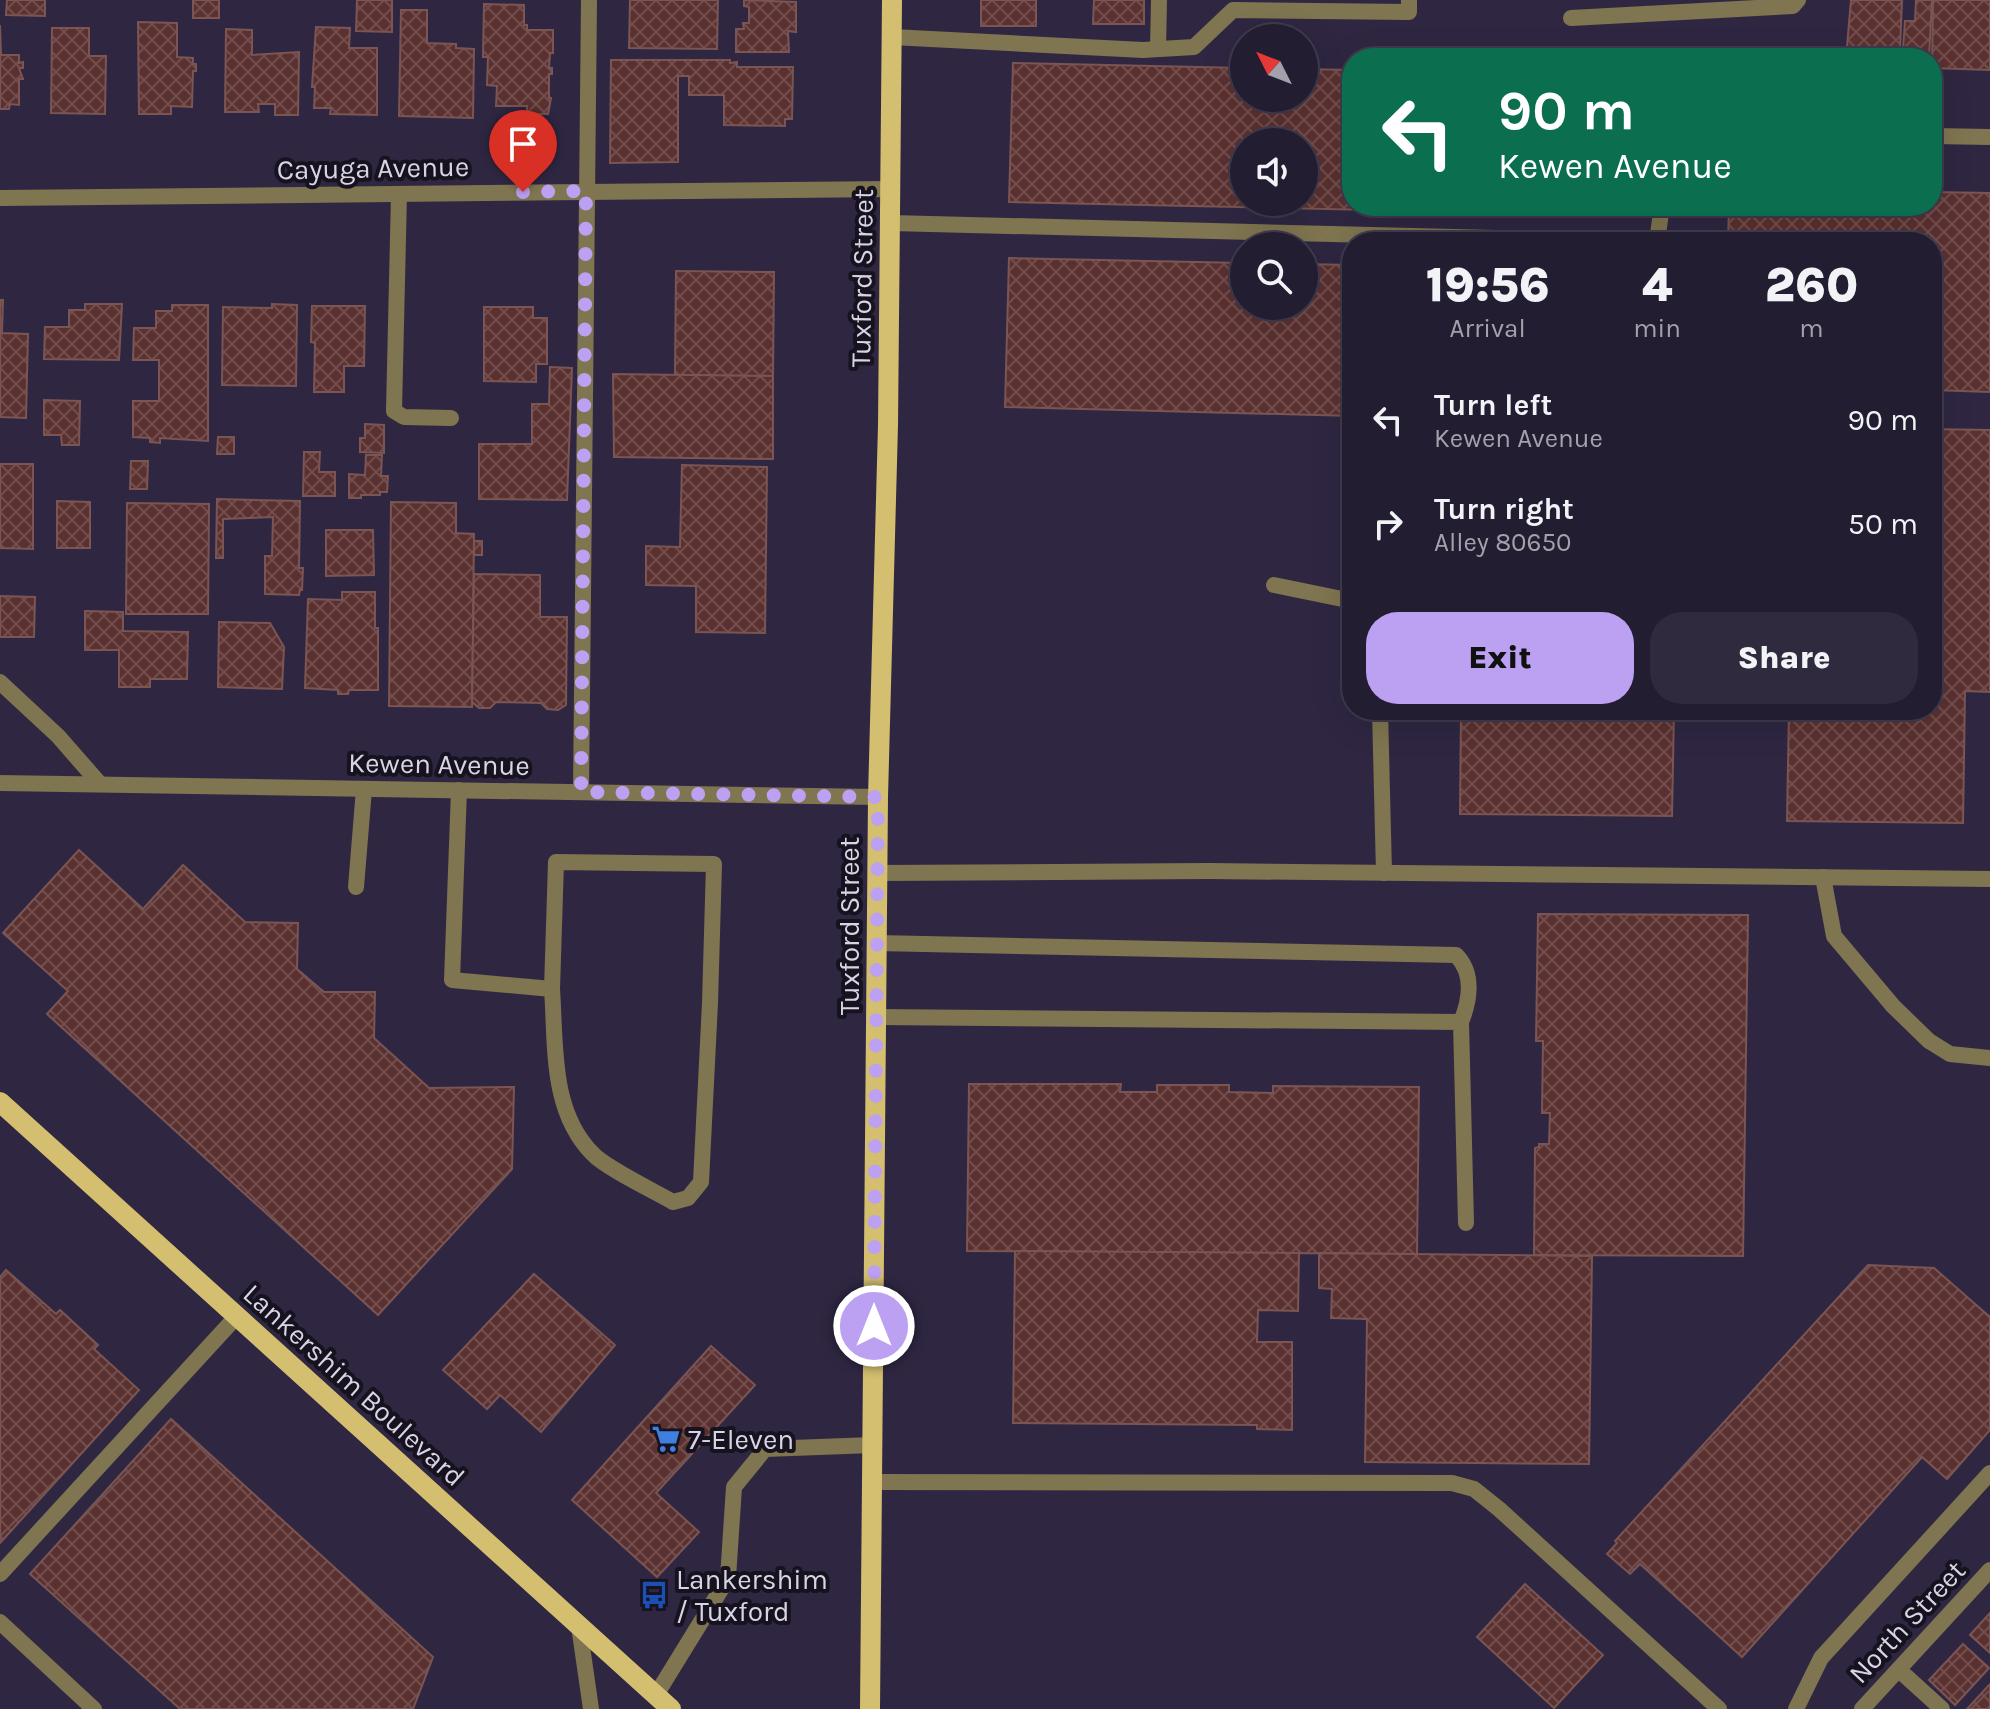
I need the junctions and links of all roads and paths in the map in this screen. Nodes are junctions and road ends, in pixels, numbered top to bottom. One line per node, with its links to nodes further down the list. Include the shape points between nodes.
1 (589, 0): 12 (street)
2 (892, 0): 7 (main road, Tuxford Street)
3 (1159, 0): 8 (street)
4 (1409, 0): 8 (street, via 1409,12 1233,10 1194,47)
5 (1798, 0): 6 (street, via 1793,6)
6 (1571, 18)
7 (892, 37): 8 (street); 11 (main road, Tuxford Street)
8 (1158, 49)
9 (1942, 136): 10 (street)
10 (1990, 137)
11 (892, 189): 12 (street, Cayuga Avenue); 15 (main road, Tuxford Street)
12 (586, 191): 13 (street, Cayuga Avenue); 26 (street)
13 (399, 194): 14 (street, Cayuga Avenue); 17 (street, via 394,411 404,417)
14 (0, 198)
15 (891, 223): 16 (street); 27 (main road, Tuxford Street)
16 (1342, 234)
17 (451, 418)
18 (1274, 585): 19 (street)
19 (1342, 599)
20 (0, 682): 23 (street)
21 (1380, 720): 29 (street)
22 (0, 783): 23 (street, Kewen Avenue)
23 (100, 784): 24 (street, Kewen Avenue)
24 (364, 789): 25 (street, Kewen Avenue); 32 (street)
25 (459, 790): 26 (street, Kewen Avenue); 34 (street, via 452,980)
26 (581, 792): 27 (street, Kewen Avenue)
27 (878, 797): 28 (main road, Tuxford Street)
28 (877, 873): 29 (street); 33 (main road, Tuxford Street)
29 (1384, 873): 30 (street)
30 (1823, 877): 31 (street); 37 (street, via 1834,936 1893,1006 1950,1054)
31 (1990, 879)
32 (356, 887)
33 (877, 943): 35 (main road, Tuxford Street); 36 (street, via 1456,955 1469,977)
34 (552, 989): 34 (street, via 562,1103 572,1127 594,1156 673,1202 688,1198 701,1182 714,864 556,862)
35 (876, 1017): 36 (street); 41 (main road, Tuxford Street)
36 (1461, 1022): 39 (street)
37 (1990, 1058)
38 (0, 1102): 40 (main road, Lankershim Boulevard)
39 (1466, 1223)
40 (237, 1316): 45 (street); 47 (main road, Lankershim Boulevard)
41 (873, 1445): 43 (main road, Tuxford Street); 49 (street, via 765,1449 734,1487 728,1578)
42 (1990, 1473): 55 (street, via 1821,1658)
43 (872, 1482): 53 (main road, Tuxford Street); 54 (street, via 1452,1483 1474,1489 1499,1509)
44 (1990, 1571): 48 (street, North Street)
45 (0, 1574)
46 (0, 1622): 50 (street)
47 (579, 1626): 49 (main road, Lankershim Boulevard); 51 (street)
48 (1899, 1670): 56 (street, North Street); 57 (street)
49 (656, 1695): 52 (main road, Lankershim Boulevard)
50 (94, 1709)
51 (591, 1709)
52 (671, 1709)
53 (870, 1709)
54 (1719, 1709)
55 (1796, 1709)
56 (1862, 1709)
57 (1942, 1709)

